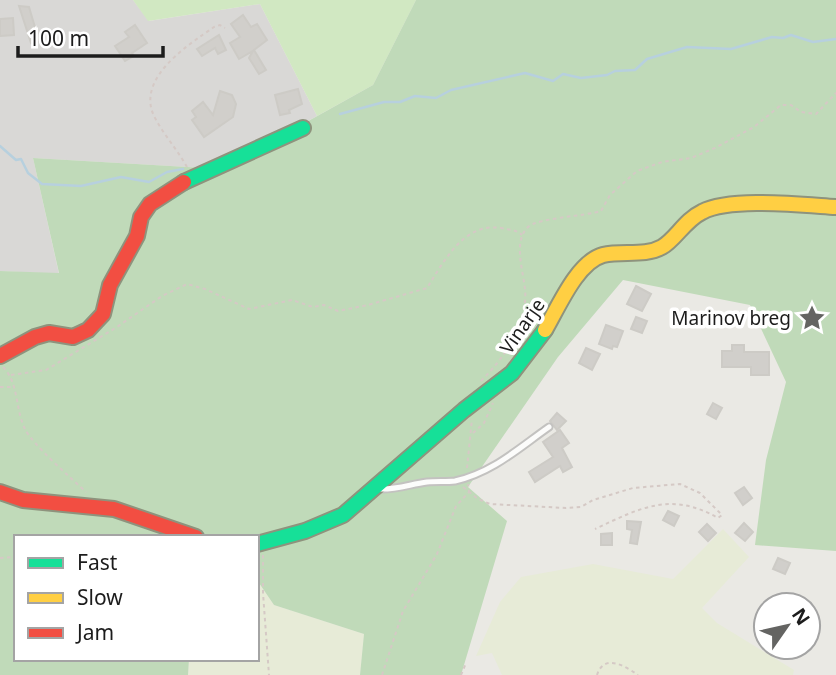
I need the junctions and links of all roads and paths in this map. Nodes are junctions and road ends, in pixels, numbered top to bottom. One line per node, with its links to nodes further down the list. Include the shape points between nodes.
1 (225, 28): 4 (path, via 214,27 179,53 150,91 154,117)
2 (836, 93): 6 (path, via 816,114 781,105 754,127 715,148 637,171 610,195 601,211 536,222)
3 (303, 128): 4 (street)
4 (192, 177): 7 (street, via 150,204 141,217 133,244 110,285 103,314 88,330 73,337 49,333 35,337)
5 (836, 207): 11 (street, Vinarje, via 719,206 685,223 663,247 602,255 580,271 541,338)
6 (522, 236): 9 (path, via 516,229 496,227 474,232 464,237 428,288 338,311 292,300 249,309 187,284 46,370); 10 (path, via 521,275 526,298 521,323 512,342)
7 (0, 356)
8 (0, 364): 9 (path)
9 (11, 375): 13 (path)
10 (477, 385)
11 (498, 385): 14 (street, Vinarje); 16 (path, via 492,410)
12 (0, 387): 13 (path)
13 (14, 387): 21 (path, via 26,432)
14 (464, 410): 16 (path, via 474,421); 19 (street, Vinarje)
15 (549, 427): 17 (lane, via 498,464)
16 (472, 433): 17 (path)
17 (467, 477): 18 (lane); 22 (path)
18 (454, 481): 19 (lane); 22 (path)
19 (376, 489): 25 (street, Vinarje, via 343,515)
20 (0, 492): 24 (street, via 124,511)
21 (86, 492)
22 (469, 492): 23 (path, via 490,504 566,508 633,488 680,484 700,493 722,515 718,518 696,506 669,504 637,510); 29 (path, via 456,506 437,554 403,611)
23 (595, 528)
24 (187, 535)
25 (261, 544): 26 (path)
26 (262, 563): 28 (path)
27 (466, 663): 30 (path)
28 (269, 675)
29 (382, 675)
30 (461, 675)
31 (597, 675): 32 (path, via 605,663)
32 (638, 675)

